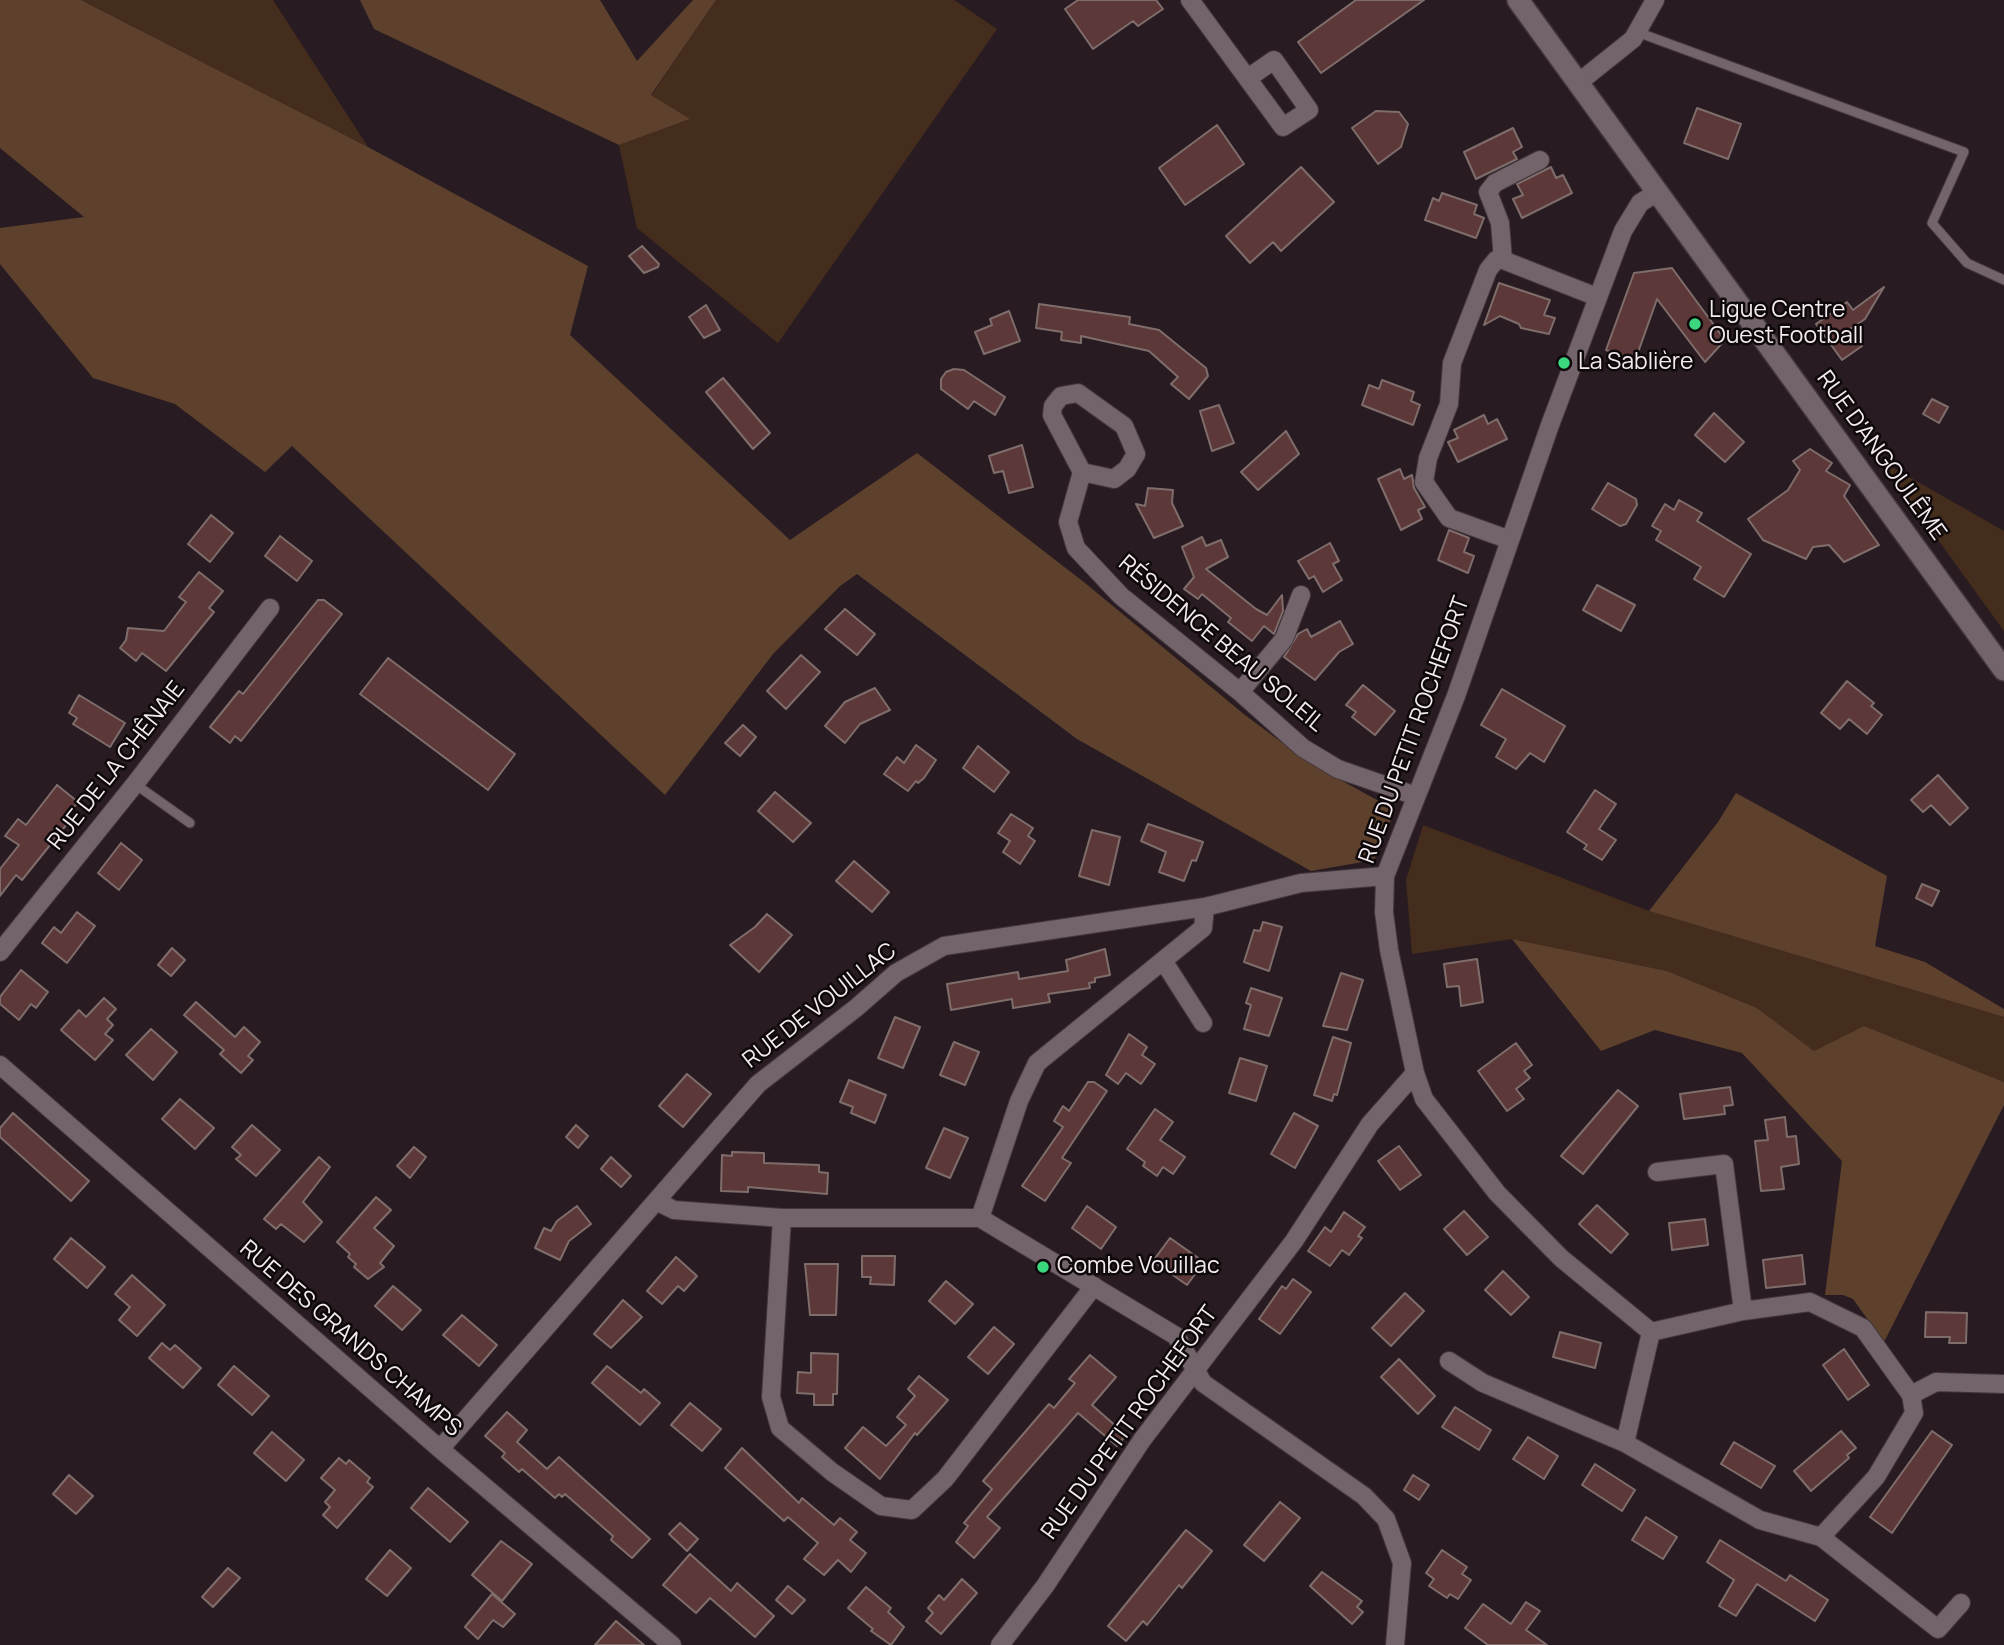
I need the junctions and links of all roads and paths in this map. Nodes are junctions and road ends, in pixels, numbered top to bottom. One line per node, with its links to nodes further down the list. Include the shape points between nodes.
1 (1190, 0): 5 (street)
2 (1518, 0): 6 (street, RUE D'ANGOULÊME)
3 (1655, 0): 4 (street)
4 (1637, 32): 6 (street); 10 (lane, via 1964,152 1932,223 1967,263)
5 (1248, 78)
6 (1578, 83): 8 (street, RUE D'ANGOULÊME)
7 (1541, 160): 9 (street, via 1495,183 1488,192 1500,223)
8 (1656, 193): 11 (street, RUE DU PETIT ROCHEFORT, via 1640,203 1623,231); 16 (street, RUE D'ANGOULÊME)
9 (1503, 260): 11 (street); 13 (street, via 1496,260 1488,270 1452,363 1449,404 1424,472 1430,494 1449,518)
10 (2004, 280)
11 (1597, 297): 13 (street, RUE DU PETIT ROCHEFORT)
12 (1082, 472): 12 (street, via 1052,415 1061,396 1078,393 1124,426 1136,454 1114,480); 17 (street, RÉSIDENCE BEAU SOLEIL, via 1069,522 1076,548 1121,596)
13 (1510, 540): 19 (street, RUE DU PETIT ROCHEFORT)
14 (1301, 595): 17 (street, via 1284,639)
15 (270, 608): 18 (street, RUE DE LA CHÊNAIE)
16 (2004, 670)
17 (1240, 692): 19 (street, RÉSIDENCE BEAU SOLEIL, via 1320,759)
18 (135, 784): 20 (lane); 23 (street, RUE DE LA CHÊNAIE)
19 (1416, 796): 21 (street, RUE DU PETIT ROCHEFORT)
20 (190, 823)
21 (1385, 876): 22 (street, RUE DE VOUILLAC, via 1301,883); 27 (street, RUE DU PETIT ROCHEFORT, via 1389,950)
22 (1205, 907): 24 (street, via 1203,928); 29 (street, RUE DE VOUILLAC, via 944,946 896,973 758,1084)
23 (0, 952)
24 (1164, 961): 25 (street); 31 (street, via 1037,1063 1019,1101)
25 (1203, 1023)
26 (0, 1065): 40 (street, RUE DES GRANDS CHAMPS)
27 (1415, 1073): 34 (street, via 1424,1099 1497,1193 1561,1258); 36 (street, RUE DU PETIT ROCHEFORT, via 1370,1124 1294,1241)
28 (1657, 1172): 33 (street, via 1724,1164)
29 (656, 1201): 30 (street, via 674,1210); 40 (street, RUE DE VOUILLAC)
30 (782, 1218): 31 (street); 32 (street, via 771,1372 771,1397 780,1428 881,1506 912,1510 945,1479)
31 (980, 1218): 32 (street)
32 (1094, 1286): 36 (street, via 1176,1336)
33 (1743, 1311): 34 (street); 38 (street, via 1810,1302 1863,1328)
34 (1651, 1332): 39 (street)
35 (1449, 1361): 39 (street, via 1483,1383)
36 (1198, 1371): 44 (street, RUE DU PETIT ROCHEFORT, via 1142,1440); 45 (street, via 1203,1383 1364,1496 1386,1519 1402,1563)
37 (2004, 1384): 38 (street, via 1936,1382)
38 (1911, 1395): 41 (street, via 1914,1413 1876,1477)
39 (1625, 1443): 41 (street, via 1760,1520)
40 (440, 1449): 43 (street, RUE DES GRANDS CHAMPS)
41 (1821, 1537): 42 (street, via 1938,1629)
42 (1961, 1603)
43 (672, 1645)
44 (1000, 1645)
45 (1395, 1645)

